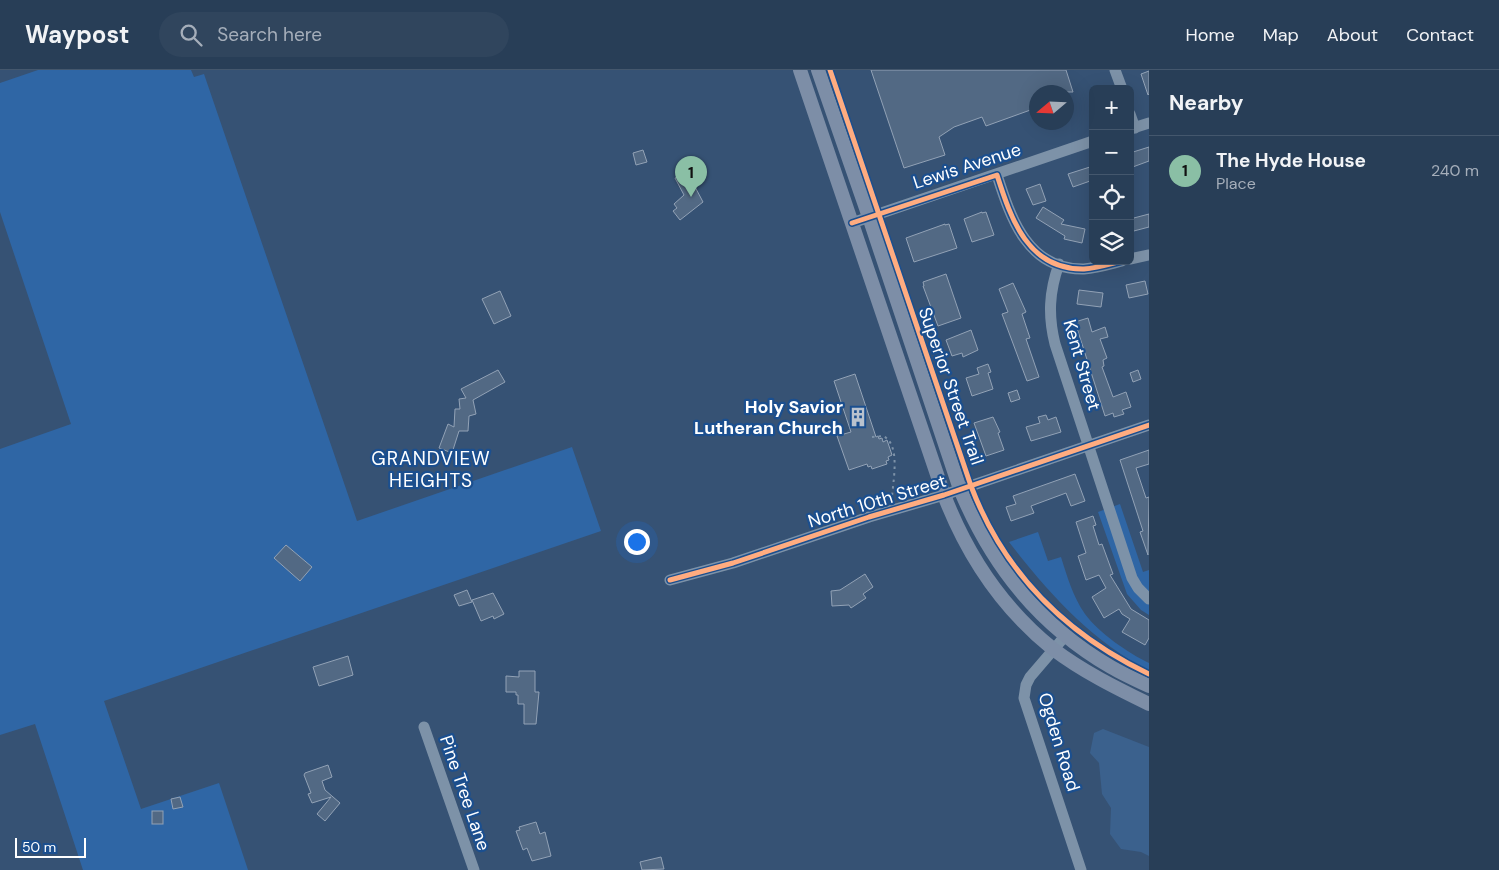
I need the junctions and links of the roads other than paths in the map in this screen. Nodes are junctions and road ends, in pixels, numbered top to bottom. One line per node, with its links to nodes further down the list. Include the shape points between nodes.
1 (800, 70): 10 (main road)
2 (818, 70): 9 (main road)
3 (1115, 70): 4 (street)
4 (1121, 85)
5 (1149, 123): 6 (street)
6 (1134, 127)
7 (1089, 142): 8 (street, Lewis Avenue)
8 (997, 175): 9 (street, Lewis Avenue); 13 (street, via 1026,243 1037,253)
9 (869, 217): 10 (street, Lewis Avenue); 17 (main road)
10 (852, 223): 18 (main road)
11 (1149, 255): 12 (street)
12 (1134, 258)
13 (1059, 264): 14 (street, via 1084,269); 16 (street, Kent Street, via 1051,292 1051,327)
14 (1103, 265)
15 (1149, 425): 16 (street, North 10th Street)
16 (1089, 446): 17 (street, North 10th Street); 20 (street, Kent Street, via 1132,578)
17 (960, 489): 18 (street, North 10th Street); 21 (main road, via 991,554 1025,599)
18 (944, 495): 19 (street, North 10th Street); 22 (main road, via 977,566 1022,622)
19 (670, 580)
20 (1149, 599)
21 (1066, 635): 22 (street, Ogden Road); 23 (main road, via 1112,668)
22 (1054, 650): 24 (main road, via 1112,686); 27 (street, Ogden Road, via 1030,677 1024,698)
23 (1149, 686)
24 (1149, 704)
25 (424, 726): 26 (street, Pine Tree Lane)
26 (474, 870)
27 (1081, 870)

